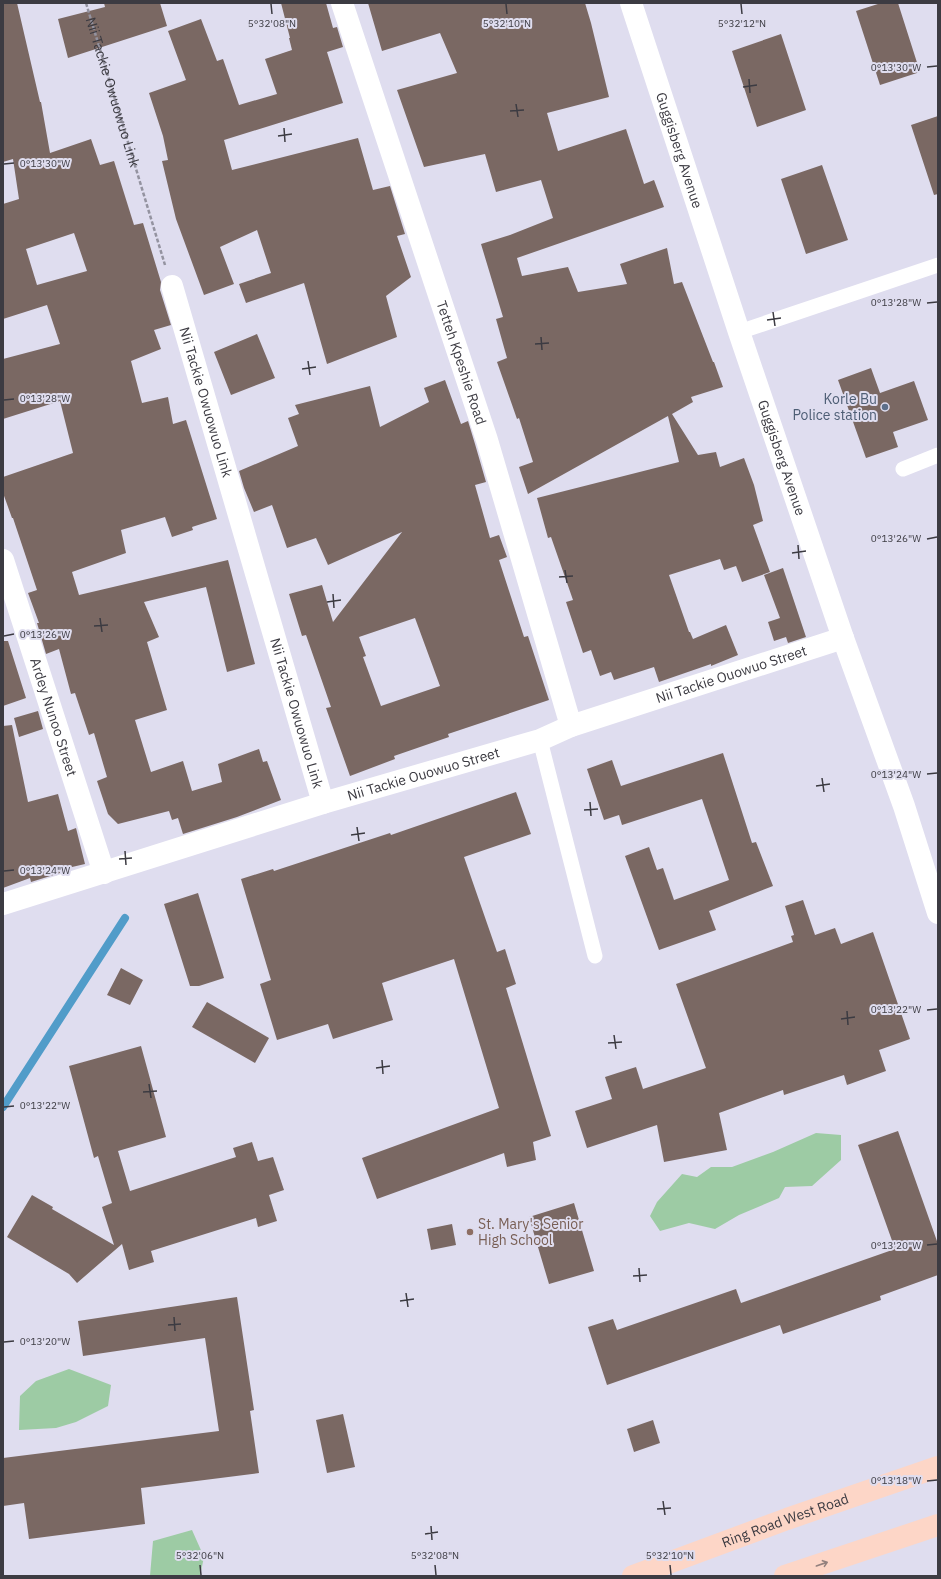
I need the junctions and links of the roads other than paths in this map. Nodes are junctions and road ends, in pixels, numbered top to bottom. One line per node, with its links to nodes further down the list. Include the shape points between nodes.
1 (342, 3): 10 (street, Tetteh Kpeshie Road, via 487,440)
2 (632, 3): 5 (street, Guggisberg Avenue)
3 (938, 265): 5 (lane)
4 (172, 286): 12 (street, Nii Tackie Owuowuo Link)
5 (739, 332): 9 (street, Guggisberg Avenue)
6 (938, 455): 7 (lane)
7 (903, 469)
8 (3, 560): 13 (street, Ardey Nunoo Street)
9 (842, 638): 10 (street, Nii Tackie Ouowuo Street); 15 (street, Guggisberg Avenue, via 904,806)
10 (571, 726): 11 (street, Nii Tackie Ouowuo Street)
11 (540, 740): 12 (street, Nii Tackie Ouowuo Street); 16 (lane)
12 (323, 802): 13 (street, Nii Tackie Ouowuo Street)
13 (104, 873): 14 (street, Nii Tackie Ouowuo Street)
14 (3, 904)
15 (938, 914)
16 (594, 956)
17 (938, 1467): 19 (main road, Ring Road West Road)
18 (938, 1525): 20 (main road, one-way to 18)
19 (633, 1576)
20 (785, 1576)

